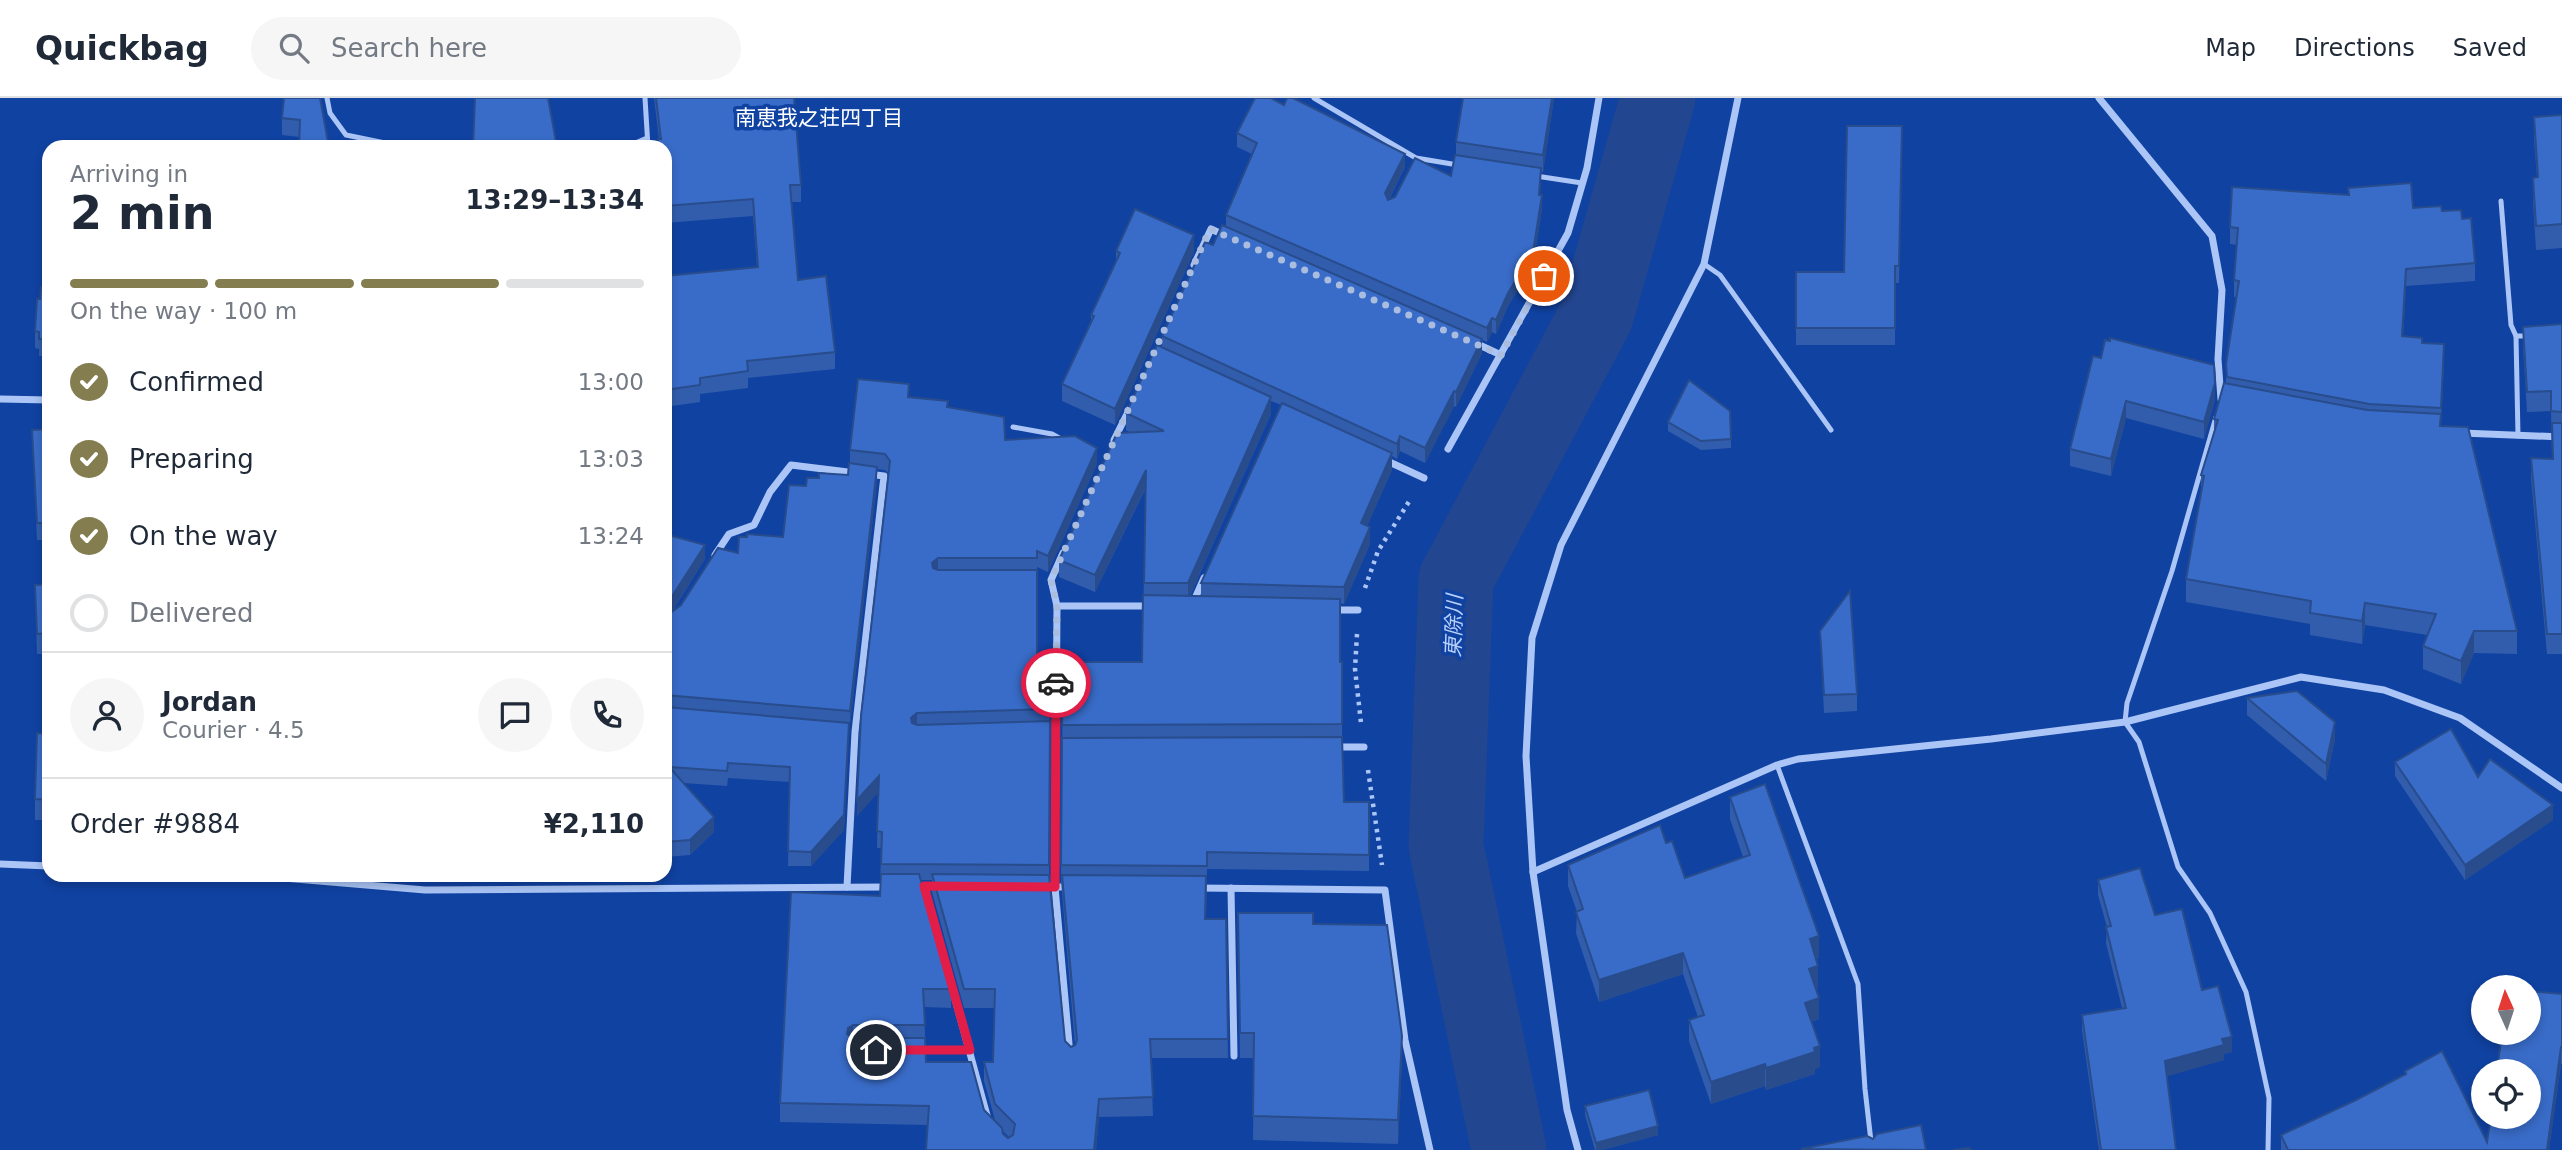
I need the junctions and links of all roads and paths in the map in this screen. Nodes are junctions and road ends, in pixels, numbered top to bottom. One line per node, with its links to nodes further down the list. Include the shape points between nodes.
1 (327, 98): 8 (lane, via 330,113 346,135)
2 (645, 98): 7 (lane)
3 (1314, 98): 10 (lane)
4 (1599, 98): 14 (street)
5 (1738, 98): 17 (street)
6 (2099, 98): 24 (street, via 2212,236 2222,290)
7 (647, 138): 9 (lane)
8 (366, 140)
9 (642, 140)
10 (1416, 158): 11 (lane); 12 (lane)
11 (1471, 167)
12 (1411, 168)
13 (1527, 175): 14 (lane)
14 (1582, 183): 22 (street, via 1568,233)
15 (2501, 201): 20 (lane, via 2511,325)
16 (1236, 240): 18 (street, via 1210,229)
17 (1704, 264): 29 (lane, via 1720,275); 63 (street, via 1562,545 1532,638 1526,756)
18 (1188, 279)
19 (2539, 335): 20 (lane)
20 (2516, 336): 31 (lane)
21 (1464, 338): 22 (street)
22 (1501, 355): 34 (street)
23 (0, 399): 25 (street)
24 (2221, 399): 26 (street); 50 (lane)
25 (42, 400)
26 (2235, 401)
27 (1132, 402): 35 (street)
28 (1013, 427): 33 (lane, via 1052,434)
29 (1831, 430)
30 (2454, 433): 31 (street)
31 (2518, 436): 32 (street)
32 (2562, 437)
33 (1073, 445)
34 (1448, 449)
35 (1110, 450)
36 (1376, 456): 37 (street)
37 (1424, 478): 49 (path, via 1378,551)
38 (1067, 545): 42 (street)
39 (709, 565): 53 (street, via 729,534 754,525 770,492 791,465 884,476)
40 (1208, 569): 46 (street)
41 (1038, 580): 42 (street)
42 (1051, 580): 43 (street)
43 (1057, 606): 44 (street); 52 (street)
44 (1165, 606)
45 (1179, 606): 46 (street)
46 (1192, 606): 47 (street)
47 (1206, 606)
48 (1316, 609): 49 (street)
49 (1358, 610): 56 (path, via 1355,669)
50 (2125, 722): 59 (street); 60 (street, via 2301,677 2384,690 2460,718); 82 (lane, via 2139,742 2178,867 2210,913 2246,992 2269,1098)
51 (841, 731): 53 (street)
52 (1055, 731): 54 (street); 57 (street)
53 (855, 732): 66 (street)
54 (1041, 732)
55 (1322, 747): 56 (street)
56 (1364, 747): 73 (path)
57 (1057, 748): 58 (street); 69 (street)
58 (1071, 748)
59 (1777, 765): 63 (street); 81 (lane, via 1857,984)
60 (2562, 788)
61 (0, 864): 62 (street)
62 (42, 866)
63 (1534, 872): 80 (street, via 1567,1110)
64 (334, 882): 66 (street, via 425,890)
65 (924, 886): 66 (street); 67 (street); 75 (street)
66 (847, 887)
67 (951, 887)
68 (1029, 887): 69 (street)
69 (1055, 887): 70 (street); 77 (street)
70 (1082, 887)
71 (1190, 888): 72 (street)
72 (1231, 888): 73 (street); 76 (street)
73 (1385, 890): 79 (street, via 1405,1040)
74 (905, 1050): 75 (street)
75 (970, 1050): 78 (street)
76 (1234, 1056)
77 (1071, 1059)
78 (990, 1126)
79 (1430, 1150)
80 (1578, 1150)
81 (1872, 1150)
82 (2268, 1150)

